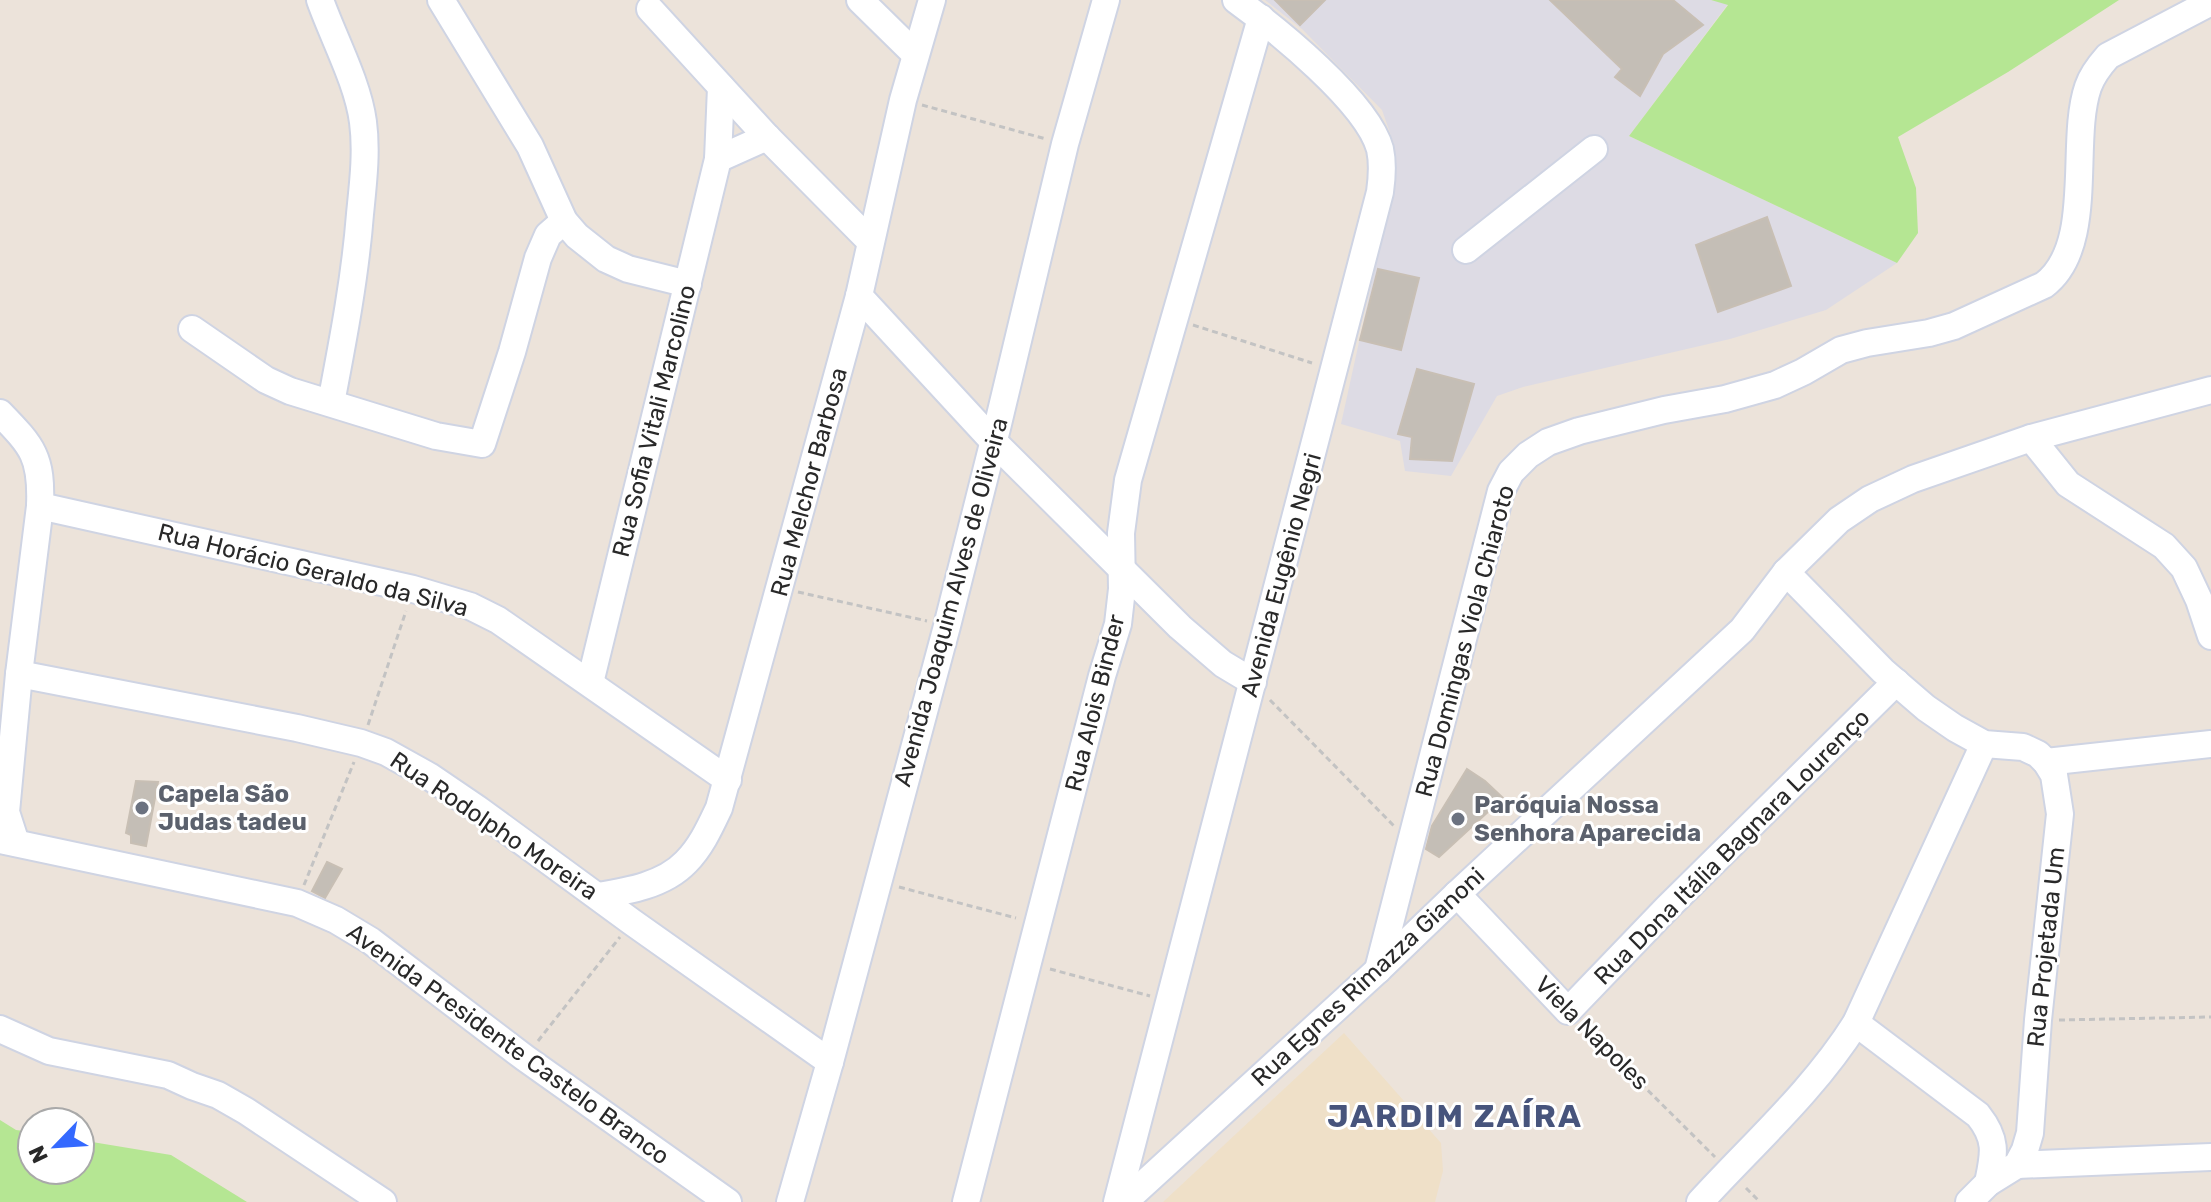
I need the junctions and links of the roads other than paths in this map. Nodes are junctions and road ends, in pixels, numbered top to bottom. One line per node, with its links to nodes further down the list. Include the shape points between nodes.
1 (320, 0): 22 (street, via 355,91 364,149 355,273)
2 (441, 0): 15 (street, via 530,146)
3 (860, 0): 10 (street)
4 (932, 0): 10 (street, Rua Melchor Barbosa)
5 (1106, 0): 25 (street, Avenida Joaquim Alves de Oliveira)
6 (1236, 0): 9 (street, Avenida Eugênio Negri)
7 (2211, 2): 41 (street, Rua Domingas Viola Chiaroto, via 2108,56 2096,71 2085,101 2069,248 2056,276 2044,285 1954,326 1841,350 1775,385 1548,442 1511,472 1501,491)
8 (650, 9): 11 (street)
9 (1261, 18): 27 (street, Rua Alois Binder, via 1128,480); 31 (street, Avenida Eugênio Negri, via 1356,107 1380,149 1382,173)
10 (915, 54): 16 (street, Rua Melchor Barbosa)
11 (721, 87): 12 (street); 14 (street, Rua Sofia Vitali Marcolino)
12 (767, 137): 14 (street); 16 (street)
13 (1594, 149): 17 (street)
14 (718, 159): 18 (street, Rua Sofia Vitali Marcolino)
15 (564, 221): 18 (street, via 606,259); 22 (street, via 548,235 538,258 482,444 436,436)
16 (870, 241): 19 (street, Rua Melchor Barbosa)
17 (1466, 250)
18 (688, 284): 33 (street, Rua Sofia Vitali Marcolino)
19 (859, 296): 25 (street); 37 (street, Rua Melchor Barbosa)
20 (192, 329): 22 (street, via 266,380)
21 (2211, 390): 24 (street, Rua Egnes Rimazza Gianoni)
22 (331, 403)
23 (0, 413): 26 (street, via 35,455)
24 (2031, 438): 28 (street, Rua Egnes Rimazza Gianoni, via 1870,499 1839,520); 29 (street, via 2068,484 2164,546 2184,568)
25 (993, 441): 27 (street); 45 (street, Avenida Joaquim Alves de Oliveira)
26 (40, 506): 30 (street); 33 (street, Rua Horácio Geraldo da Silva, via 470,606)
27 (1122, 569): 31 (street, via 1180,627); 52 (street, Rua Alois Binder, via 1118,624)
28 (1786, 572): 32 (street); 39 (street, Rua Egnes Rimazza Gianoni, via 1742,630)
29 (2211, 636)
30 (19, 674): 38 (street); 40 (street, Rua Rodolpho Moreira, via 252,719 386,752 429,776)
31 (1253, 682): 53 (street, Avenida Eugênio Negri)
32 (1896, 682): 34 (street); 42 (street, Rua Dona Itália Bagnara Lourenço)
33 (590, 683): 37 (street, Rua Horácio Geraldo da Silva)
34 (1984, 744): 36 (street, via 2023,747); 43 (street)
35 (2211, 744): 36 (street)
36 (2046, 762): 47 (street, Rua Projetada Um, via 2054,775 2060,814 2030,1133)
37 (728, 780): 40 (street, Rua Melchor Barbosa, via 704,839 685,864 638,889)
38 (8, 842): 50 (street, Avenida Presidente Castelo Branco, via 297,903 336,920)
39 (1457, 894): 41 (street, Rua Egnes Rimazza Gianoni); 42 (street, Viela Napoles)
40 (598, 896): 45 (street, Rua Rodolpho Moreira)
41 (1378, 970): 54 (street, Rua Egnes Rimazza Gianoni)
42 (1568, 1011)
43 (1856, 1023): 48 (street, via 1978,1115 1992,1138); 55 (street, via 1815,1080)
44 (0, 1029): 49 (street, via 49,1051 168,1075 218,1095)
45 (830, 1062): 51 (street, Avenida Joaquim Alves de Oliveira)
46 (2211, 1157): 47 (street)
47 (2017, 1165): 48 (street)
48 (1988, 1183): 56 (street)
49 (383, 1202)
50 (728, 1202)
51 (790, 1202)
52 (966, 1202)
53 (1117, 1202)
54 (1124, 1202)
55 (1700, 1202)
56 (1969, 1202)

